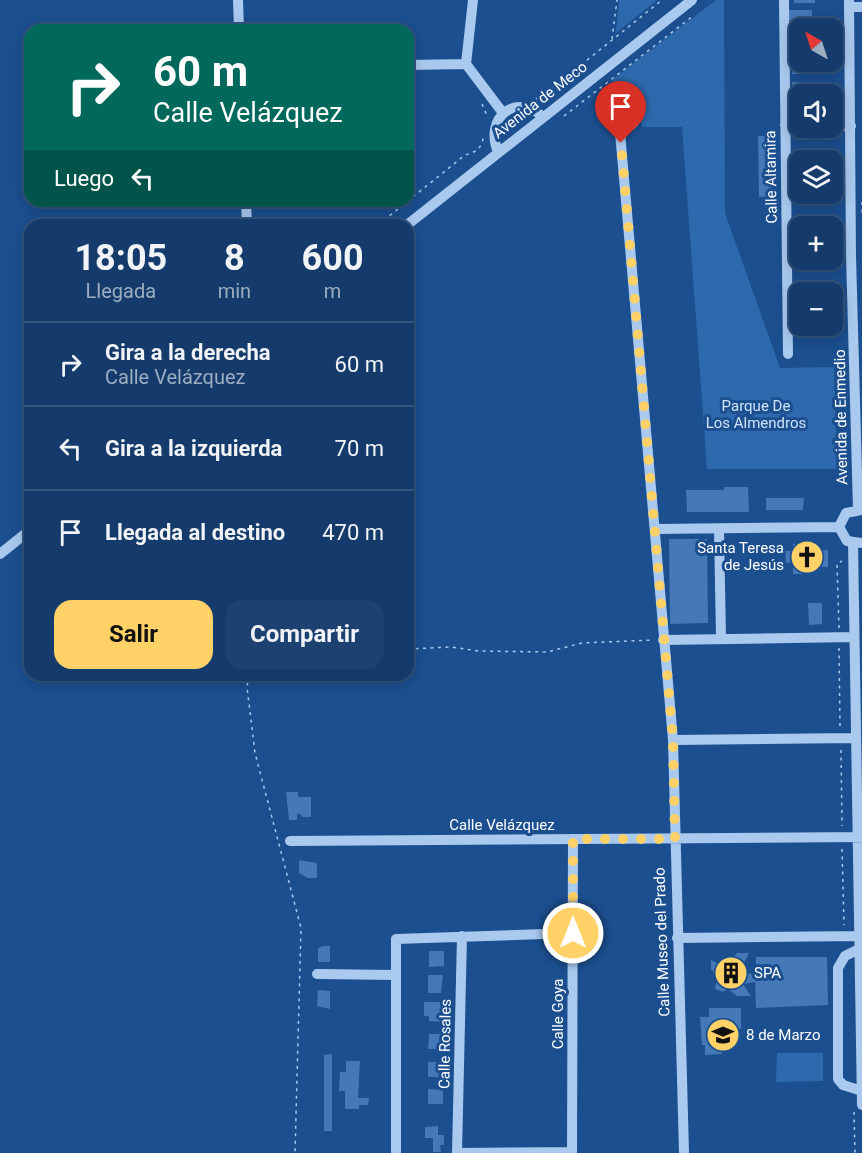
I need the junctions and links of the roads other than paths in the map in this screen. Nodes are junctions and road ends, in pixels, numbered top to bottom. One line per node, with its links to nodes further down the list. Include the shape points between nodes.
1 (238, 0): 7 (street)
2 (474, 0): 8 (street)
3 (692, 0): 11 (street, Avenida de Meco)
4 (784, 0): 14 (street, Calle Altamira)
5 (849, 4): 6 (street); 12 (street, Avenida de Enmedio)
6 (862, 7)
7 (239, 24)
8 (466, 64): 9 (street); 10 (street)
9 (414, 65)
10 (503, 113): 11 (street, via 528,108); 18 (street, via 494,128)
11 (543, 117): 18 (street, Avenida de Meco)
12 (855, 119): 16 (street, Avenida de Enmedio)
13 (619, 121): 25 (street, Calle Museo del Prado)
14 (785, 125): 15 (street); 21 (street, Calle Altamira)
15 (789, 125)
16 (850, 150): 17 (street); 20 (street, Avenida de Enmedio)
17 (862, 150)
18 (498, 152): 19 (street, Avenida de Meco)
19 (414, 225)
20 (857, 256): 22 (street, Avenida de Enmedio)
21 (788, 354)
22 (858, 360): 23 (street, Avenida de Enmedio)
23 (860, 509): 24 (street, via 846,513)
24 (839, 527): 26 (street); 28 (street, via 843,538)
25 (656, 529): 26 (street); 32 (street, Calle Museo del Prado)
26 (719, 530): 30 (street)
27 (24, 536): 29 (street)
28 (857, 543): 31 (street)
29 (0, 554)
30 (721, 638): 31 (street); 32 (street)
31 (853, 638): 33 (street)
32 (663, 640): 34 (street, Calle Museo del Prado)
33 (855, 738): 34 (street); 35 (street)
34 (673, 740): 37 (street, Calle Museo del Prado)
35 (860, 837): 37 (street, Calle Velázquez); 41 (street)
36 (573, 839): 37 (street, Calle Velázquez); 38 (street, Calle Velázquez); 39 (street, Calle Goya)
37 (675, 839): 42 (street, Calle Museo del Prado)
38 (290, 841)
39 (573, 933): 40 (street); 48 (street, Calle Goya)
40 (462, 936): 45 (street, via 396,939); 50 (street, Calle Rosales)
41 (859, 936): 42 (street); 43 (street)
42 (677, 938): 51 (street, Calle Museo del Prado)
43 (859, 949): 46 (street); 46 (street, via 845,956 838,968 838,1079 843,1085)
44 (317, 974): 45 (street)
45 (396, 975): 49 (street)
46 (862, 1091): 47 (street)
47 (862, 1105)
48 (572, 1152): 50 (street)
49 (396, 1153)
50 (457, 1153)
51 (684, 1153)

